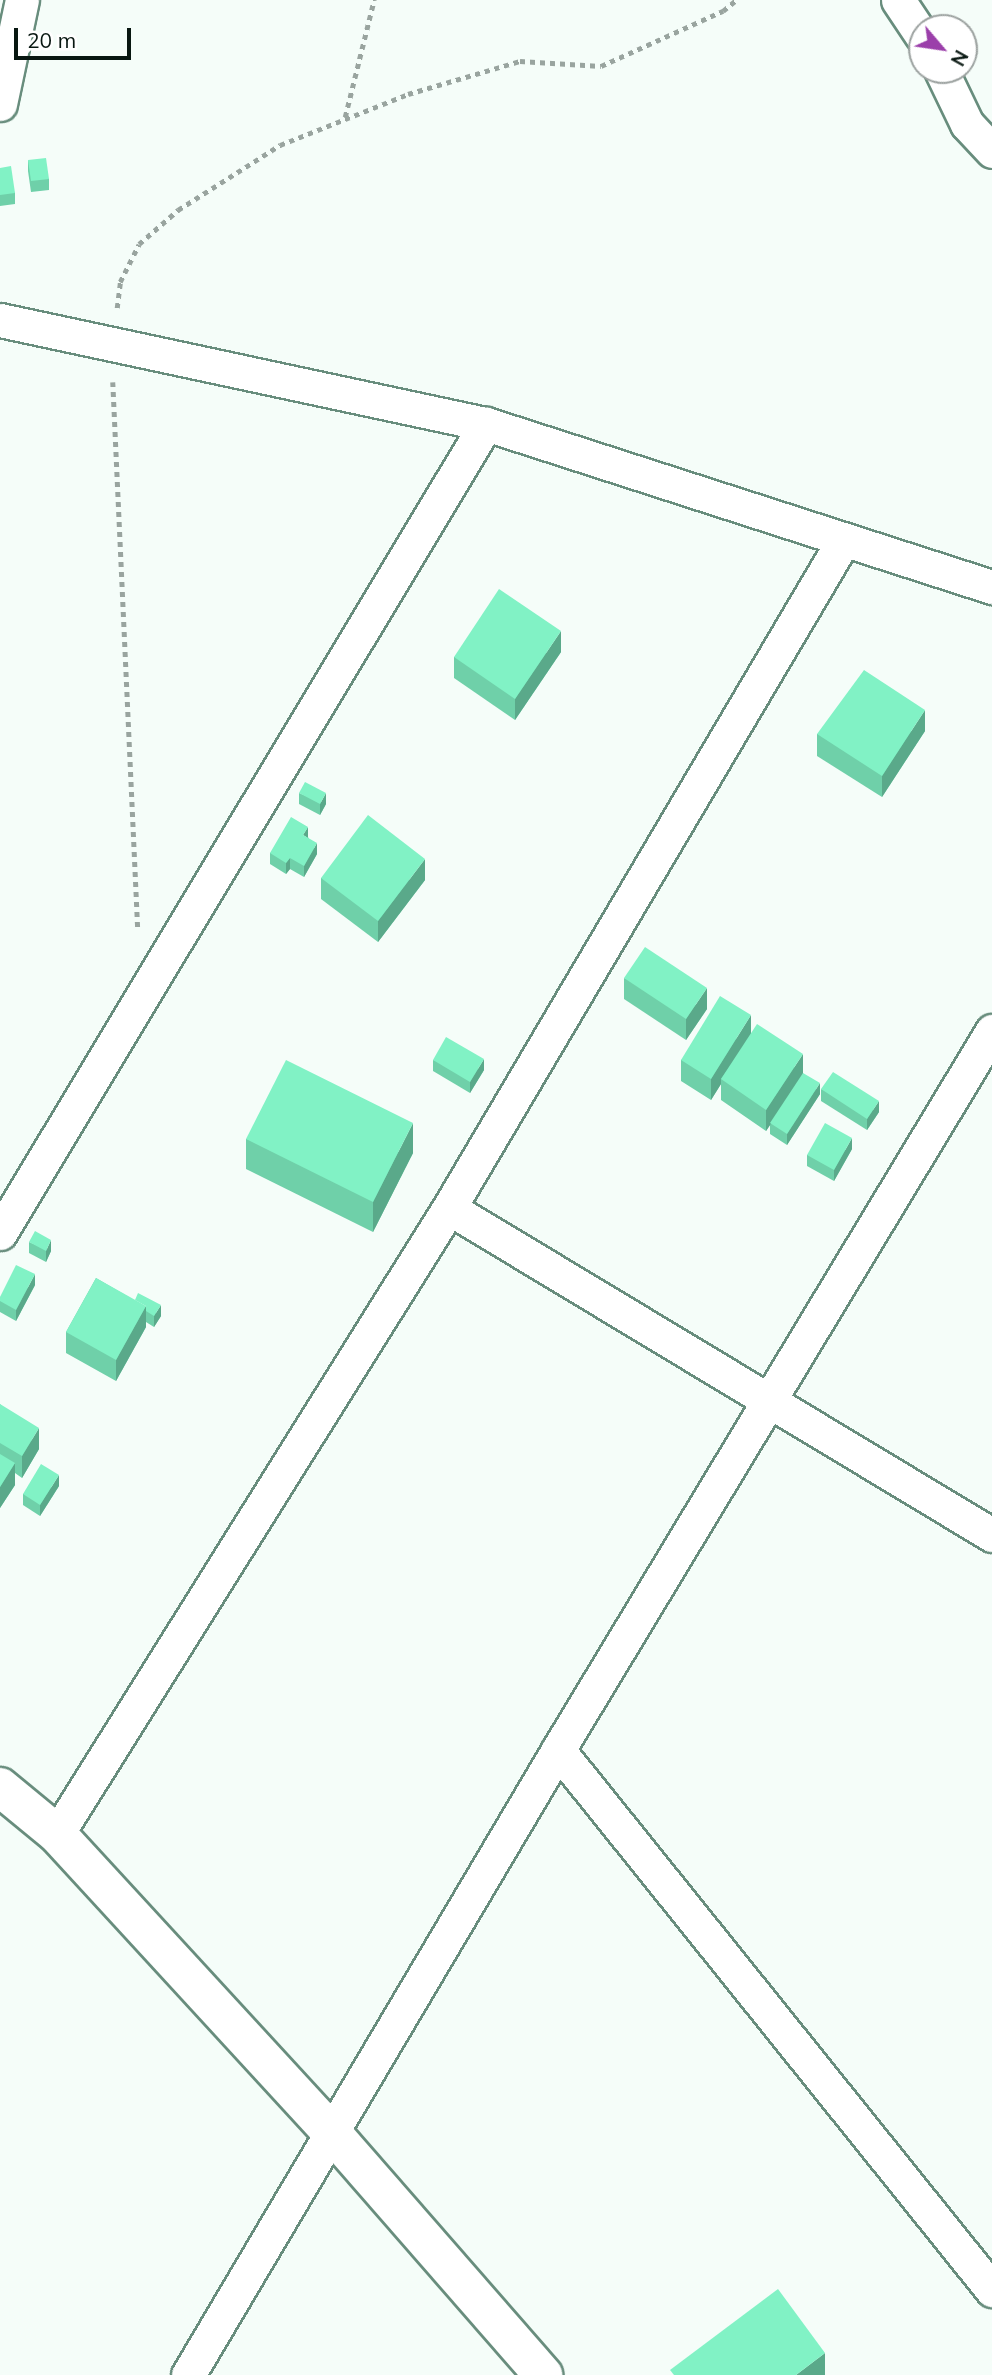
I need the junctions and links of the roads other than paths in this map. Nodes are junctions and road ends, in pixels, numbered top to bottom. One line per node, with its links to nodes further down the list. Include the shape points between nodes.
1 (22, 0): 5 (street)
2 (898, 0): 3 (street)
3 (908, 15)
4 (948, 84): 6 (street, via 967,124)
5 (0, 104)
6 (992, 151)
7 (0, 320): 8 (street)
8 (486, 424): 9 (street); 13 (street)
9 (843, 541): 10 (street); 12 (street)
10 (992, 587)
11 (992, 1031): 14 (street)
12 (449, 1208): 14 (street); 18 (street)
13 (0, 1233)
14 (768, 1402): 15 (street); 16 (street)
15 (992, 1535)
16 (558, 1750): 19 (street); 20 (street)
17 (0, 1787): 18 (street)
18 (57, 1834): 19 (street)
19 (333, 2134): 21 (street); 22 (street)
20 (992, 2290)
21 (188, 2375)
22 (543, 2375)

